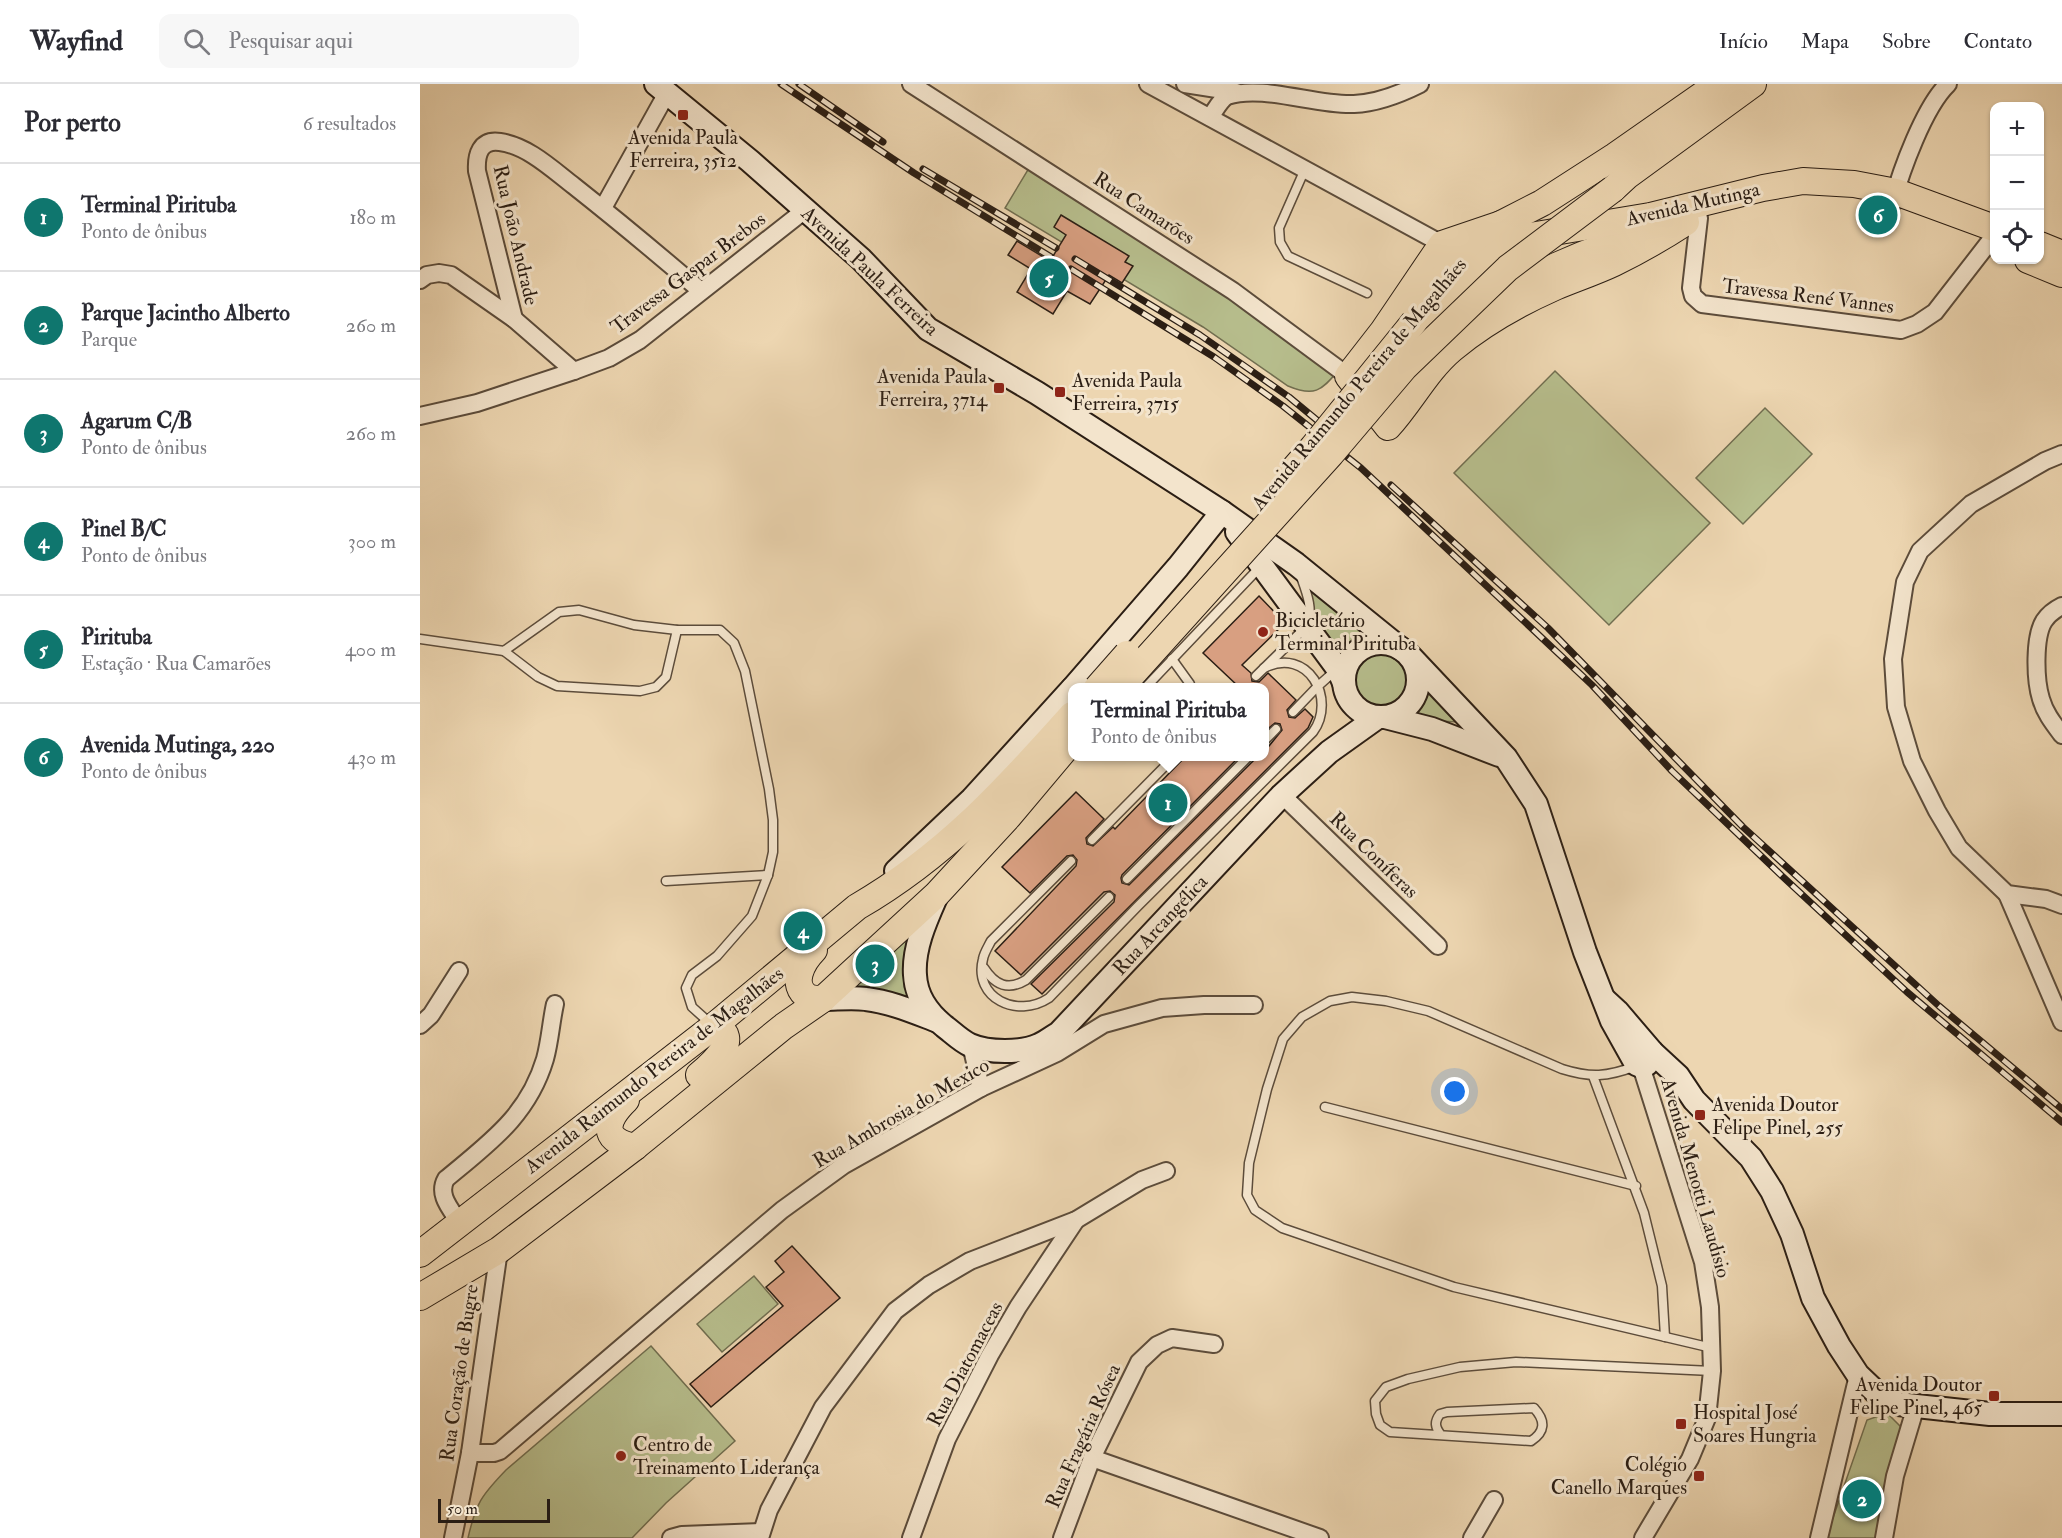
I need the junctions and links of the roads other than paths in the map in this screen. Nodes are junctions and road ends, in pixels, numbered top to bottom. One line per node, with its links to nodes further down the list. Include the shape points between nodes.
1 (911, 84): 31 (street, Rua Camarões, via 1233,291)
2 (1148, 84): 10 (street)
3 (1185, 84): 9 (street)
4 (1420, 84): 9 (street, via 1395,96 1354,104 1263,89)
5 (1718, 84): 16 (main road, Avenida Raimundo Pereira de Magalhães, via 1606,162)
6 (1754, 84): 28 (main road, bridge, via 1508,268)
7 (1948, 84): 12 (street, via 1925,116)
8 (662, 89): 13 (street); 14 (main road, Avenida Paula Ferreira)
9 (1236, 92): 10 (street, via 1225,97)
10 (1210, 117): 11 (street)
11 (1305, 169): 19 (street); 27 (lane, via 1279,228 1287,256)
12 (1894, 198): 15 (main road, Avenida Mutinga, via 1800,196); 17 (main road, Avenida Mutinga); 28 (main road, Avenida Mutinga, via 1854,183 1803,181 1650,216 1530,236 1510,244)
13 (603, 208): 26 (street); 29 (street, Rua João Andrade, via 537,157 514,146 493,142 482,146 476,158 477,171)
14 (805, 210): 26 (street, Travessa Gaspar Brebos); 34 (main road, Avenida Paula Ferreira, via 861,259 928,329 1037,393)
15 (1693, 220): 18 (street, Travessa René Vannes, via 1691,288 1702,304 1901,330 1935,312); 28 (main road, Avenida Mutinga, bridge, via 1592,250 1546,269 1488,301); 31 (main road, via 1489,322 1429,372 1388,428)
16 (1501, 224): 19 (main road); 24 (main road, Avenida Raimundo Pereira de Magalhães)
17 (1990, 237)
18 (1990, 242)
19 (1442, 244): 24 (main road); 31 (main road)
20 (2044, 247): 21 (main road)
21 (2062, 254)
22 (2038, 264): 23 (main road)
23 (2062, 274)
24 (1443, 277): 28 (main road, Avenida Raimundo Pereira de Magalhães)
25 (420, 280): 29 (street, Rua João Andrade, via 439,273 451,275)
26 (701, 291): 30 (street, Travessa Gaspar Brebos, via 640,340)
27 (1368, 293)
28 (1439, 308): 48 (main road, Avenida Raimundo Pereira de Magalhães, bridge, via 1414,322 1313,447); 49 (main road, bridge, via 1404,368)
29 (514, 319): 30 (street)
30 (574, 372): 32 (street, Travessa Gaspar Brebos)
31 (1348, 376)
32 (420, 417)
33 (2062, 454): 73 (street, via 1971,504 1920,551 1905,582 1897,621 1893,659 1896,707 1912,761 1959,848)
34 (1222, 512): 35 (main road, Avenida Paula Ferreira); 36 (main road); 47 (main road)
35 (1296, 564): 38 (lane, via 1310,605); 42 (main road, Avenida Paula Ferreira)
36 (1262, 565): 38 (main road); 43 (lane)
37 (2062, 606): 58 (street, via 2044,621 2037,666 2040,698)
38 (1307, 626): 44 (lane); 46 (main road)
39 (677, 630): 41 (lane, via 634,625 579,610 559,612); 41 (lane, via 666,677 656,687 640,691 557,686); 69 (lane, via 720,630 734,644 745,671 773,820)
40 (420, 639): 41 (lane)
41 (504, 651)
42 (1405, 652): 46 (main road, via 1392,644 1371,644); 55 (main road, via 1417,668 1414,697 1399,713); 62 (main road, Avenida Paula Ferreira)
43 (1172, 658): 50 (lane); 51 (lane)
44 (1264, 668): 45 (lane); 52 (lane, via 1284,661 1291,663 1306,670)
45 (1256, 676)
46 (1346, 677): 52 (lane); 55 (main road, via 1366,714); 61 (main road, Rua Arcangélica, via 1341,729)
47 (1077, 683)
48 (1101, 683)
49 (1124, 683)
50 (1149, 683)
51 (1190, 683)
52 (1318, 686): 54 (lane); 79 (lane, via 1321,719 1313,732 1049,998 1038,1005 1023,1007 1003,1003 988,989)
53 (1068, 693): 76 (main road, via 972,799)
54 (1293, 712)
55 (1381, 717): 61 (main road, Rua Arcangélica); 62 (main road, via 1432,729)
56 (1068, 721): 65 (main road, Avenida Raimundo Pereira de Magalhães)
57 (1276, 729): 59 (lane)
58 (2062, 735)
59 (1269, 736)
60 (1068, 744): 65 (main road)
61 (1329, 752): 66 (main road, Rua Arcangélica)
62 (1506, 758): 91 (main road, Avenida Paula Ferreira, via 1536,804 1605,1000 1617,1011)
63 (1170, 761): 67 (lane)
64 (1244, 761): 70 (lane)
65 (1032, 774): 72 (main road, Avenida Raimundo Pereira de Magalhães, via 1009,816); 76 (main road, Avenida Raimundo Pereira de Magalhães, via 938,852)
66 (1282, 795): 78 (street, Rua Coníferas); 84 (main road, Rua Arcangélica)
67 (1092, 840)
68 (1071, 861): 79 (lane, via 991,941)
69 (768, 875): 71 (lane); 89 (lane, via 753,916 717,956 692,975 686,988 692,1007)
70 (1127, 879)
71 (666, 881)
72 (937, 894): 81 (main road, Avenida Raimundo Pereira de Magalhães); 85 (main road, via 920,939 915,975 922,1002)
73 (2007, 894): 75 (street); 86 (street)
74 (1109, 897): 79 (lane, via 1017,985 996,982)
75 (2062, 904)
76 (857, 907): 77 (main road, Avenida Raimundo Pereira de Magalhães)
77 (833, 927): 81 (main road, via 804,960 799,974 801,988 809,997); 89 (main road, Avenida Raimundo Pereira de Magalhães)
78 (1438, 946)
79 (982, 965)
80 (459, 971): 88 (street, via 431,1015)
81 (823, 999): 85 (main road, via 879,1001); 96 (main road, Avenida Raimundo Pereira de Magalhães)
82 (555, 1004): 101 (street, via 545,1058 516,1117 442,1185 443,1197)
83 (1254, 1005): 87 (street, Rua Ambrosia do Mexico, via 1162,1008)
84 (1071, 1020): 87 (street); 90 (main road, Rua Arcangélica, via 1038,1046 997,1051)
85 (939, 1022): 90 (main road)
86 (2062, 1022)
87 (1104, 1024): 94 (street, Rua Ambrosia do Mexico, via 1057,1053)
88 (420, 1025)
89 (714, 1026): 92 (main road, Avenida Raimundo Pereira de Magalhães); 96 (main road, via 725,1035 721,1056 669,1102)
90 (970, 1045): 94 (street)
91 (1642, 1058): 93 (lane, via 1601,1077); 107 (street, Avenida Menotti Laudisio, via 1703,1262); 109 (main road, via 1670,1085 1695,1100 1751,1158 1792,1234 1813,1298)
92 (649, 1076): 97 (main road, via 616,1109 608,1124 616,1140); 101 (main road, Avenida Raimundo Pereira de Magalhães)
93 (1593, 1076): 99 (lane); 105 (lane, via 1562,1069 1428,1011 1352,997 1330,1000 1302,1017 1283,1039 1252,1152 1247,1195 1255,1210 1282,1228 1454,1287)
94 (981, 1088): 113 (street, Rua Ambrosia do Mexico, via 844,1165 782,1210 500,1451)
95 (1324, 1107): 99 (lane)
96 (662, 1123): 97 (main road, Avenida Raimundo Pereira de Magalhães)
97 (635, 1147): 102 (main road, Avenida Raimundo Pereira de Magalhães)
98 (1166, 1171): 100 (street, via 1142,1180)
99 (1635, 1186): 105 (lane, via 1662,1287)
100 (1076, 1220): 116 (street, via 970,1262 929,1285 895,1311 824,1407 769,1510); 119 (street, Rua Diatomaceas, via 990,1355 947,1439)
101 (459, 1222): 103 (main road, Avenida Raimundo Pereira de Magalhães)
102 (499, 1250): 104 (main road, Avenida Raimundo Pereira de Magalhães); 113 (street, Rua Coração de Bugre)
103 (420, 1254)
104 (420, 1297)
105 (1665, 1337): 107 (lane)
106 (1214, 1344): 114 (street, Rua Fragária Rósea, via 1172,1338 1157,1345 1139,1362)
107 (1712, 1348): 108 (street, Avenida Menotti Laudisio)
108 (1712, 1371): 112 (lane, via 1516,1362 1460,1367 1408,1379 1386,1387 1375,1401 1380,1425 1390,1432); 123 (street, Avenida Menotti Laudisio, via 1707,1418 1690,1459)
109 (1858, 1375): 110 (main road, via 1879,1395 1898,1404); 124 (street)
110 (1916, 1406): 111 (main road, via 1990,1414); 125 (street, via 1895,1476)
111 (2062, 1414)
112 (1440, 1435): 112 (lane, via 1531,1441 1542,1428 1534,1408 1447,1412 1435,1421)
113 (470, 1453): 117 (street, Rua Coração de Bugre)
114 (1092, 1458): 120 (street, Rua Fragária Rósea); 121 (street)
115 (1494, 1500): 122 (street)
116 (761, 1535): 118 (street, via 725,1532)
117 (453, 1538)
118 (671, 1538)
119 (911, 1538)
120 (1062, 1538)
121 (1320, 1538)
122 (1472, 1538)
123 (1643, 1538)
124 (1819, 1538)
125 (1884, 1538)

